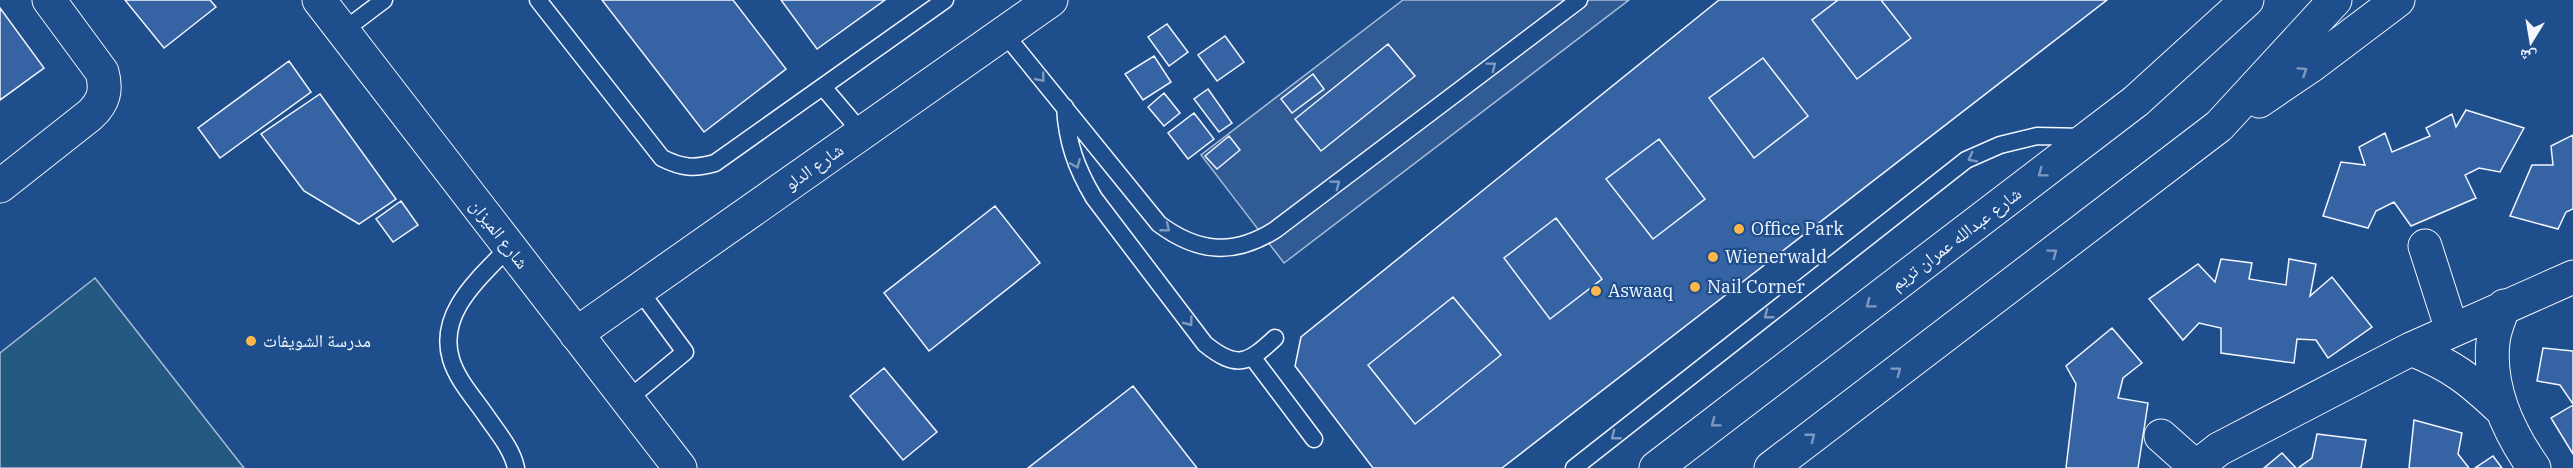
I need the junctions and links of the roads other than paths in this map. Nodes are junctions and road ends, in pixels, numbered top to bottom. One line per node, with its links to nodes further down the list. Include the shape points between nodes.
1 (49, 0): 20 (street, via 102,72 104,95 90,115)
2 (319, 0): 12 (street, شارع الميزان)
3 (384, 0): 12 (lane)
4 (538, 0): 14 (lane, via 651,145 679,167 715,163)
5 (945, 0): 14 (lane)
6 (1051, 0): 13 (street, شارع الدلو)
7 (1579, 0): 16 (lane, one-way to 7, via 1159,224 1196,245 1216,249 1237,247 1275,230)
8 (2217, 0): 15 (street)
9 (2247, 0): 15 (street, شارع عبدالله عمران تريم)
10 (2335, 0): 17 (street)
11 (2398, 0): 17 (street, one-way to 11, via 2312,65)
12 (343, 31): 22 (street, شارع الميزان)
13 (1004, 33): 16 (lane, one-way to 16); 18 (street, شارع الدلو)
14 (823, 87): 18 (lane)
15 (2136, 101): 19 (street, شارع عبدالله عمران تريم)
16 (1065, 107): 30 (lane, one-way to 30, via 1072,154 1094,198 1205,344 1219,355 1235,360)
17 (2219, 126): 39 (street, one-way to 17)
18 (862, 133): 24 (street, شارع الدلو)
19 (2090, 137): 37 (lane, one-way to 37, via 2037,136 2000,145 1966,160); 38 (street, شارع عبدالله عمران تريم, one-way to 38)
20 (0, 186)
21 (2425, 246): 26 (street)
22 (509, 247): 27 (street, شارع الميزان); 35 (lane, via 456,308 449,332 451,358 462,381 510,450)
23 (2573, 277): 25 (street)
24 (640, 291): 27 (street, شارع الدلو); 31 (lane, via 685,352)
25 (2504, 306): 26 (street); 32 (street, via 2493,340 2493,376)
26 (2452, 330): 29 (street)
27 (576, 334): 31 (street, شارع الميزان)
28 (1275, 338): 30 (lane)
29 (2411, 349): 32 (street, via 2444,362 2473,382); 40 (street, via 2227,444)
30 (1253, 358): 34 (lane)
31 (627, 400): 36 (street, شارع الميزان)
32 (2502, 410): 41 (street)
33 (2161, 436): 40 (street)
34 (1314, 438)
35 (516, 468)
36 (680, 468)
37 (1574, 468)
38 (1656, 468)
39 (1771, 468)
40 (2196, 468)
41 (2534, 468)

